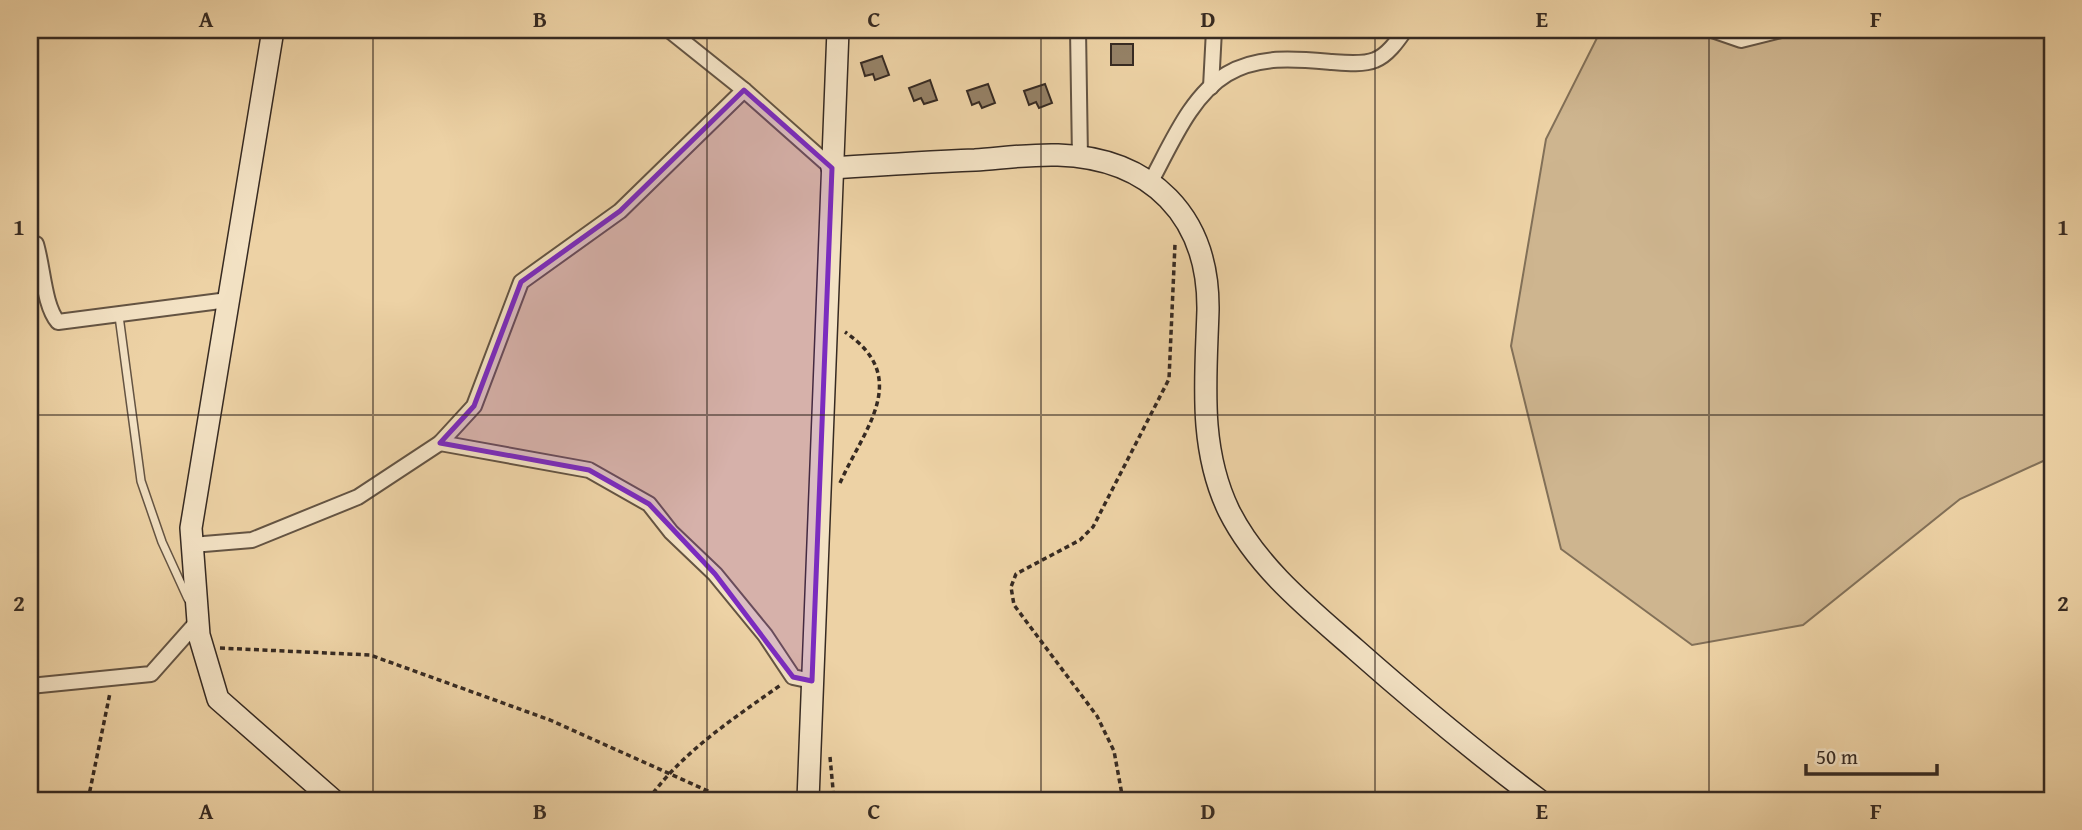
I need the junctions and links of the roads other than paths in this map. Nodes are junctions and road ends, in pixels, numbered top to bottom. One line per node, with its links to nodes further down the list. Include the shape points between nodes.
1 (273, 30): 15 (street)
2 (669, 30): 10 (street)
3 (838, 30): 12 (street)
4 (1078, 30): 11 (street)
5 (1214, 30): 9 (street)
6 (1405, 30): 9 (street, via 1376,60 1349,64 1292,58 1257,61 1227,74)
7 (1712, 30): 8 (street, via 1741,40)
8 (1781, 30)
9 (1212, 87): 13 (street, via 1184,121)
10 (744, 90): 12 (street); 17 (street, via 620,211 521,282 474,406)
11 (1080, 158): 12 (street, via 1058,155); 13 (street, via 1106,161)
12 (831, 168): 20 (street, via 826,318)
13 (1150, 183): 24 (street, via 1182,213 1205,267 1208,449 1230,513 1255,552 1300,601 1446,730)
14 (30, 242): 16 (street, via 36,244 50,313 58,322)
15 (228, 300): 16 (street); 18 (street)
16 (119, 316): 19 (lane, via 141,481 162,542)
17 (440, 443): 18 (street, via 358,497 252,540); 20 (street, via 589,470 649,503 671,532 715,573)
18 (192, 545): 19 (street)
19 (198, 621): 21 (street, via 151,674); 22 (street, via 201,647 218,699)
20 (802, 679): 23 (street)
21 (30, 686)
22 (333, 800)
23 (808, 800)
24 (1539, 800)

